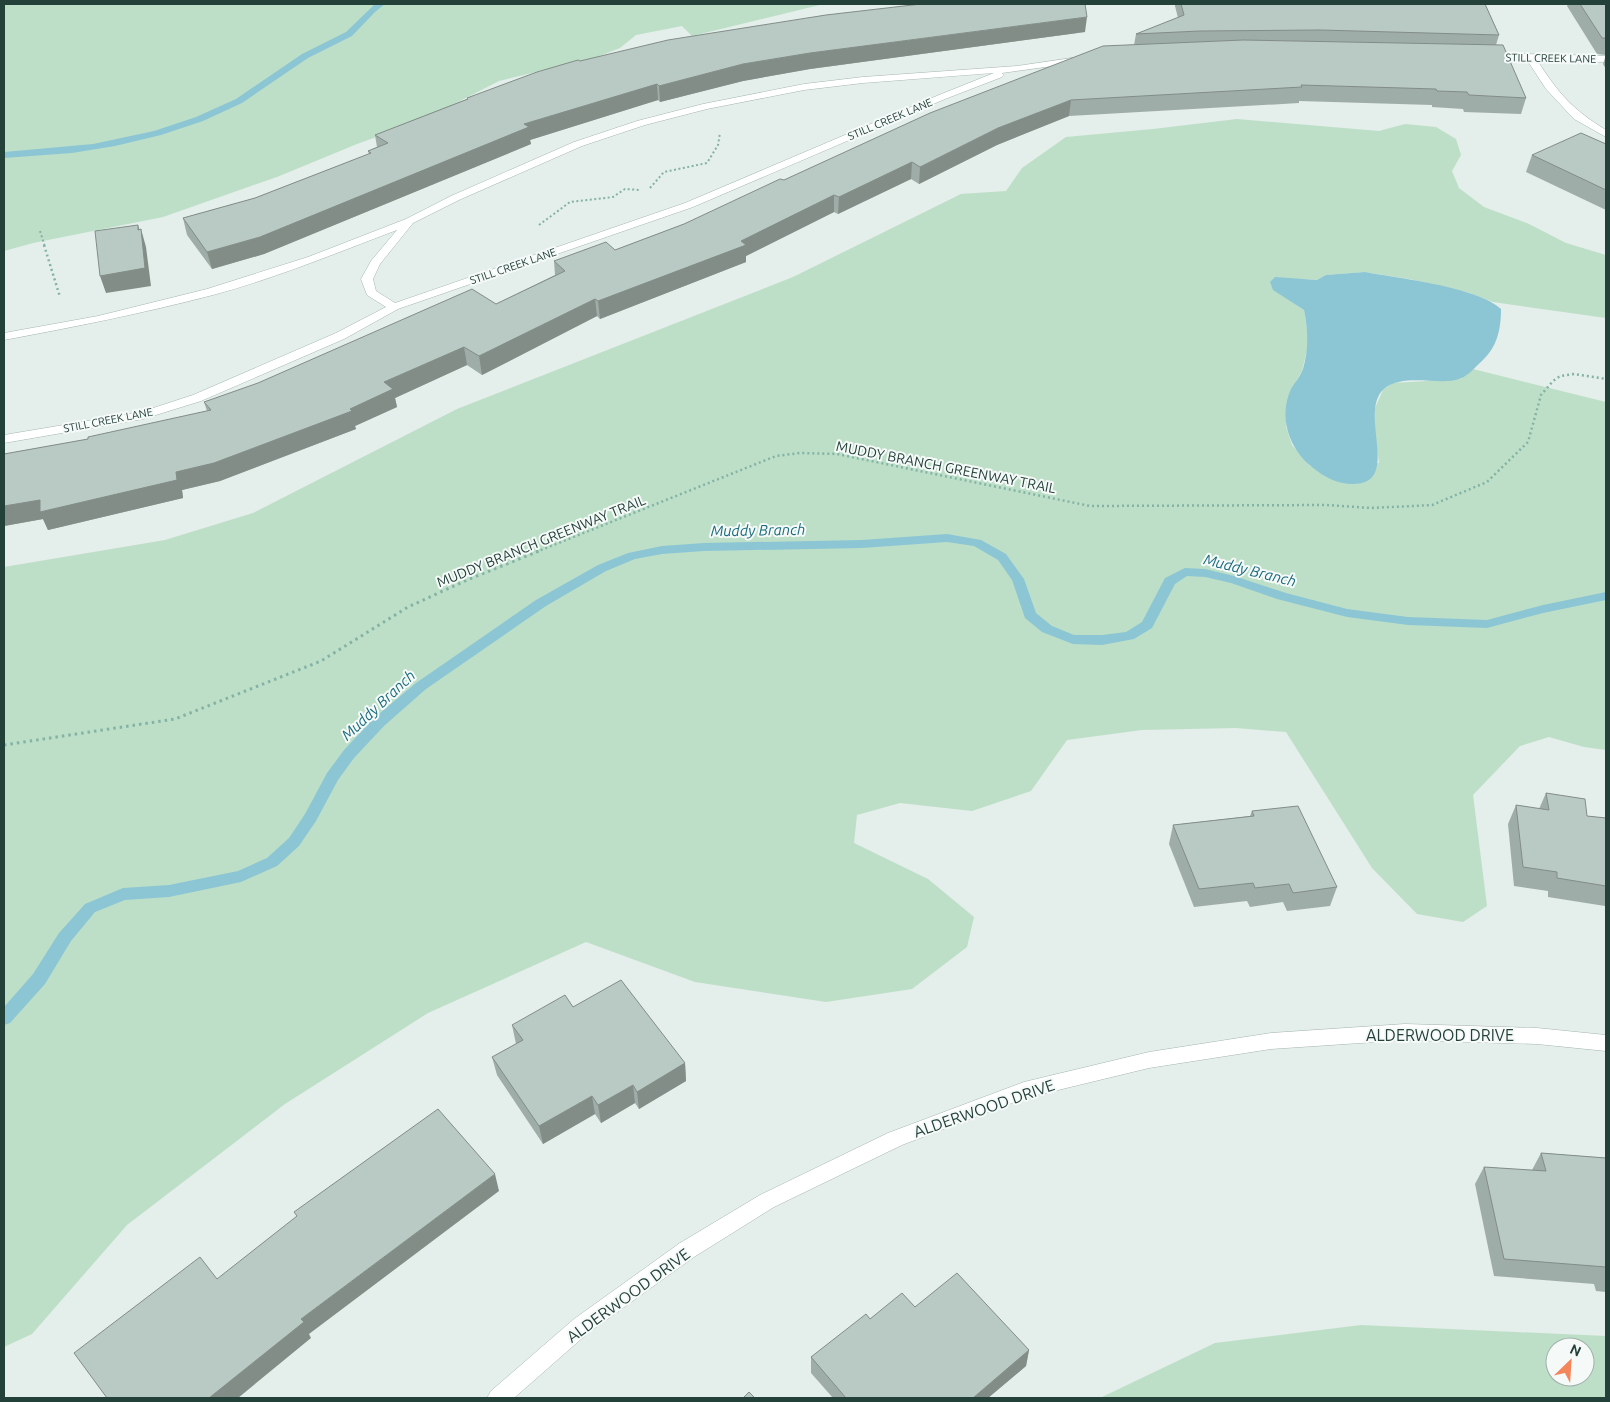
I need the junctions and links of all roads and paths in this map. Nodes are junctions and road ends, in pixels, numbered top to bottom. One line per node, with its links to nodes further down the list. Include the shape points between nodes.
1 (1482, 56): 2 (street, STILL CREEK LANE)
2 (1532, 58): 4 (street, STILL CREEK LANE); 6 (street, via 1549,87 1578,117)
3 (1092, 59): 5 (street, STILL CREEK LANE)
4 (1606, 59)
5 (1017, 69): 7 (street, STILL CREEK LANE, via 804,87 706,106 578,144); 9 (street, STILL CREEK LANE, via 942,97 690,206)
6 (1606, 134)
7 (410, 221): 9 (street, via 375,263 367,279 371,293); 10 (street, STILL CREEK LANE, via 312,259 210,292)
8 (40, 231): 10 (path)
9 (394, 308): 13 (street, STILL CREEK LANE, via 340,336 197,398 143,414)
10 (67, 324): 11 (street, STILL CREEK LANE)
11 (4, 336)
12 (1606, 380): 14 (path, MUDDY BRANCH GREENWAY TRAIL, via 1574,374 1560,376 1553,381 1541,395 1528,442 1487,482 1432,505 1371,508 1327,505 1090,506 838,454 776,456 467,580 408,607 321,661 175,719)
13 (4, 439)
14 (4, 745)
15 (1606, 1043): 16 (street, ALDERWOOD DRIVE, via 1537,1036 1405,1032 1271,1040 1148,1060 1024,1090 895,1139 767,1201 687,1250 589,1321)
16 (498, 1398)

